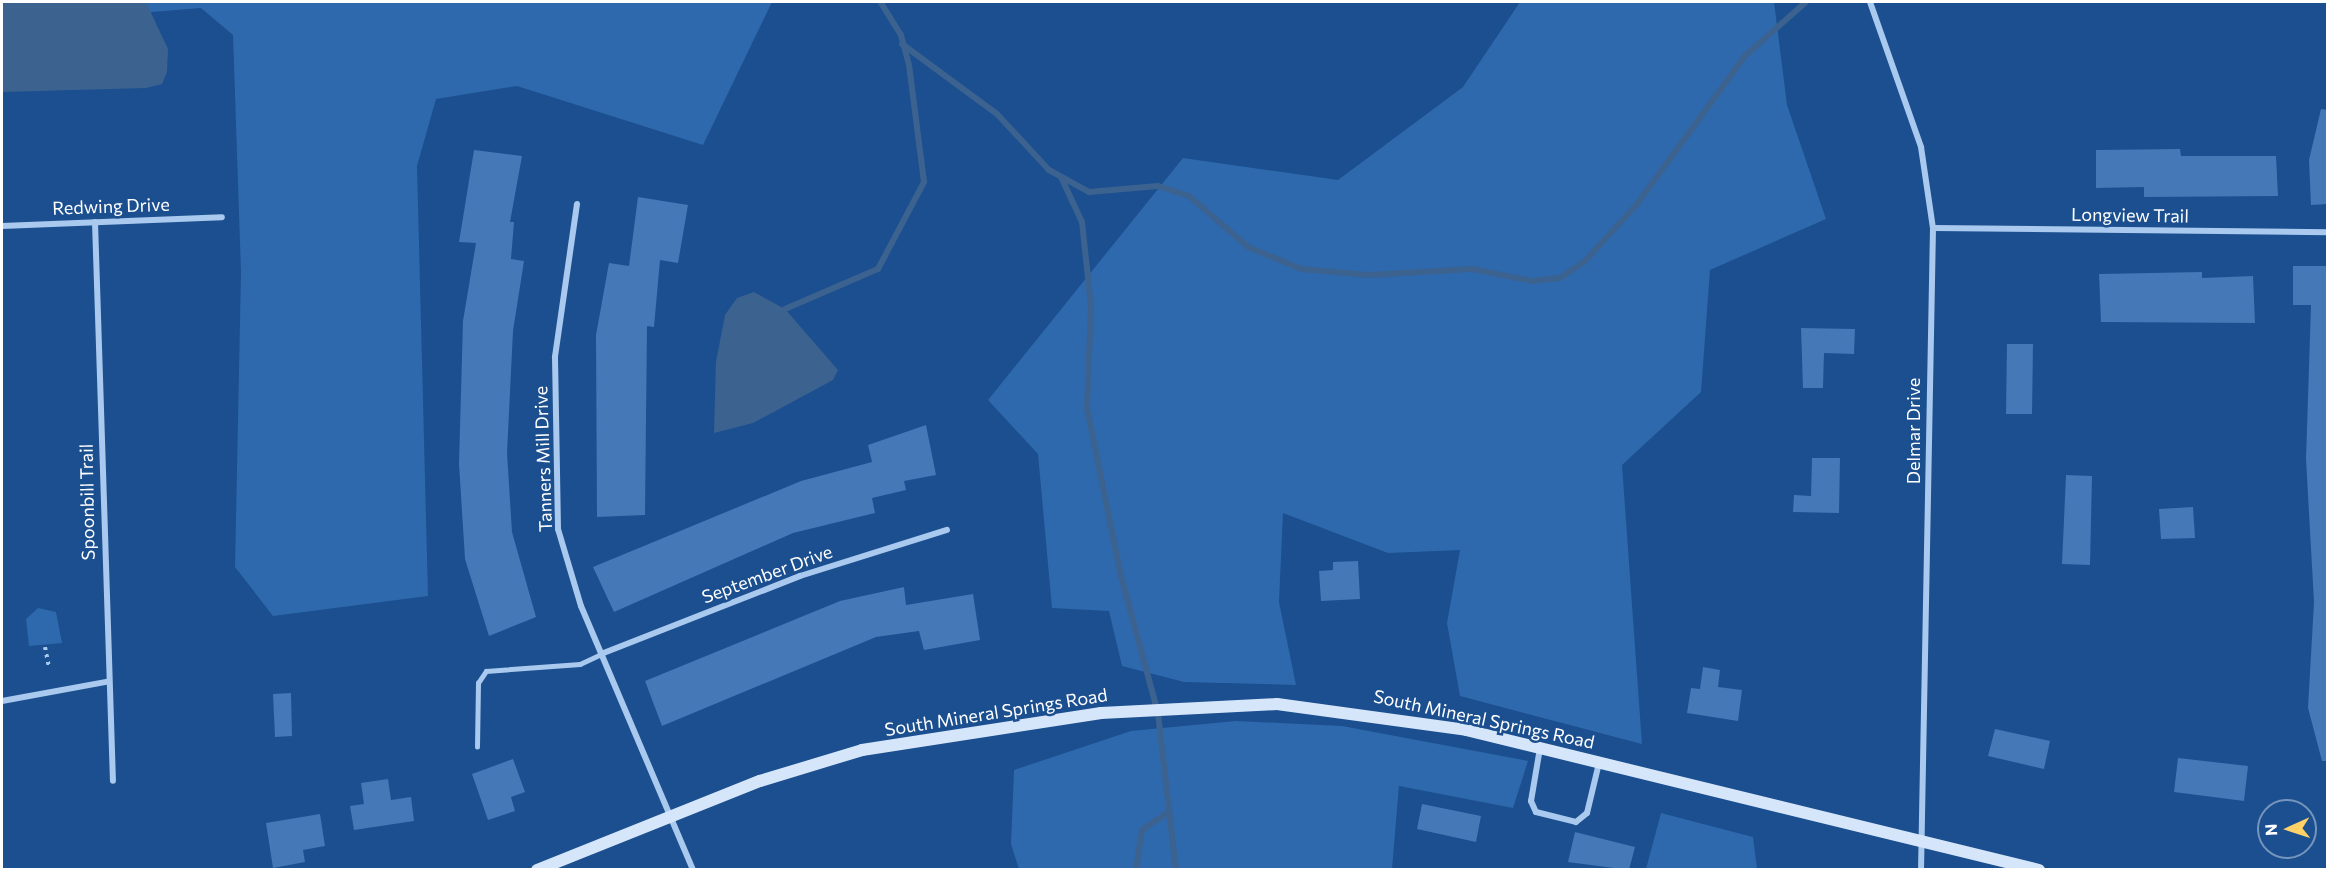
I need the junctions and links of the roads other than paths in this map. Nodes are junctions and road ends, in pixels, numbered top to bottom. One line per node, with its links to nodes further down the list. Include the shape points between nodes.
1 (1870, 2): 6 (street, Delmar Drive, via 1921,147)
2 (578, 204): 9 (street, Tanners Mill Drive, via 555,357 557,519 568,568)
3 (222, 217): 4 (street, Redwing Drive)
4 (95, 222): 5 (street, Redwing Drive); 10 (street, Spoonbill Trail)
5 (2, 226)
6 (1933, 228): 7 (street, Longview Trail); 17 (street, Delmar Drive)
7 (2328, 232)
8 (946, 530): 9 (street, September Drive, via 800,576)
9 (601, 654): 12 (lane, via 580,664 486,671 478,683); 16 (street, Tanners Mill Drive)
10 (106, 682): 11 (street); 15 (street, Spoonbill Trail)
11 (2, 701)
12 (477, 747)
13 (1540, 747): 14 (street, South Mineral Springs Road); 14 (street, via 1531,801 1536,812 1576,822 1587,813); 16 (street, South Mineral Springs Road, via 1341,709 1277,704 1158,707 862,750)
14 (1599, 762): 17 (street, South Mineral Springs Road)
15 (114, 781)
16 (671, 814): 18 (street, South Mineral Springs Road); 19 (street, Tanners Mill Drive)
17 (1921, 843): 20 (street, Delmar Drive); 21 (street, South Mineral Springs Road)
18 (537, 870)
19 (693, 870)
20 (1921, 870)
21 (2039, 870)

